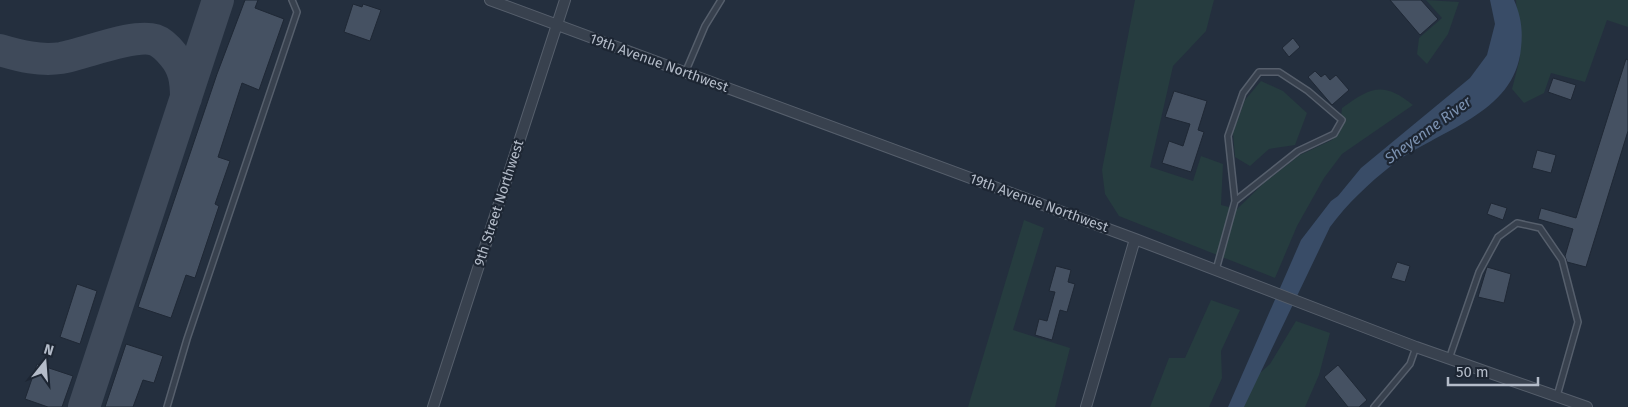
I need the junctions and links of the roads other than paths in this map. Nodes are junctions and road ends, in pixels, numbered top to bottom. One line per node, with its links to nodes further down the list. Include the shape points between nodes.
1 (292, 0): 13 (lane, via 297,12)
2 (490, 0): 5 (street, 19th Avenue Northwest)
3 (565, 0): 5 (street, 9th Street Northwest)
4 (721, 0): 6 (lane, via 705,26)
5 (557, 25): 6 (street, 19th Avenue Northwest); 14 (street, 9th Street Northwest)
6 (685, 74): 8 (street, 19th Avenue Northwest)
7 (1235, 200): 7 (lane, via 1228,136 1243,93 1259,72 1279,72 1342,120 1334,134 1298,152); 9 (lane)
8 (1135, 239): 9 (street, 19th Avenue Northwest); 15 (street)
9 (1216, 270): 10 (street, 19th Avenue Northwest)
10 (1416, 347): 11 (street, 19th Avenue Northwest); 16 (lane, via 1410,364)
11 (1449, 359): 12 (street, 19th Avenue Northwest); 12 (lane, via 1478,272 1498,237 1517,223 1540,228 1562,260 1578,322)
12 (1558, 400): 17 (street, 19th Avenue Northwest)
13 (167, 407)
14 (433, 407)
15 (1086, 407)
16 (1374, 407)
17 (1587, 407)

